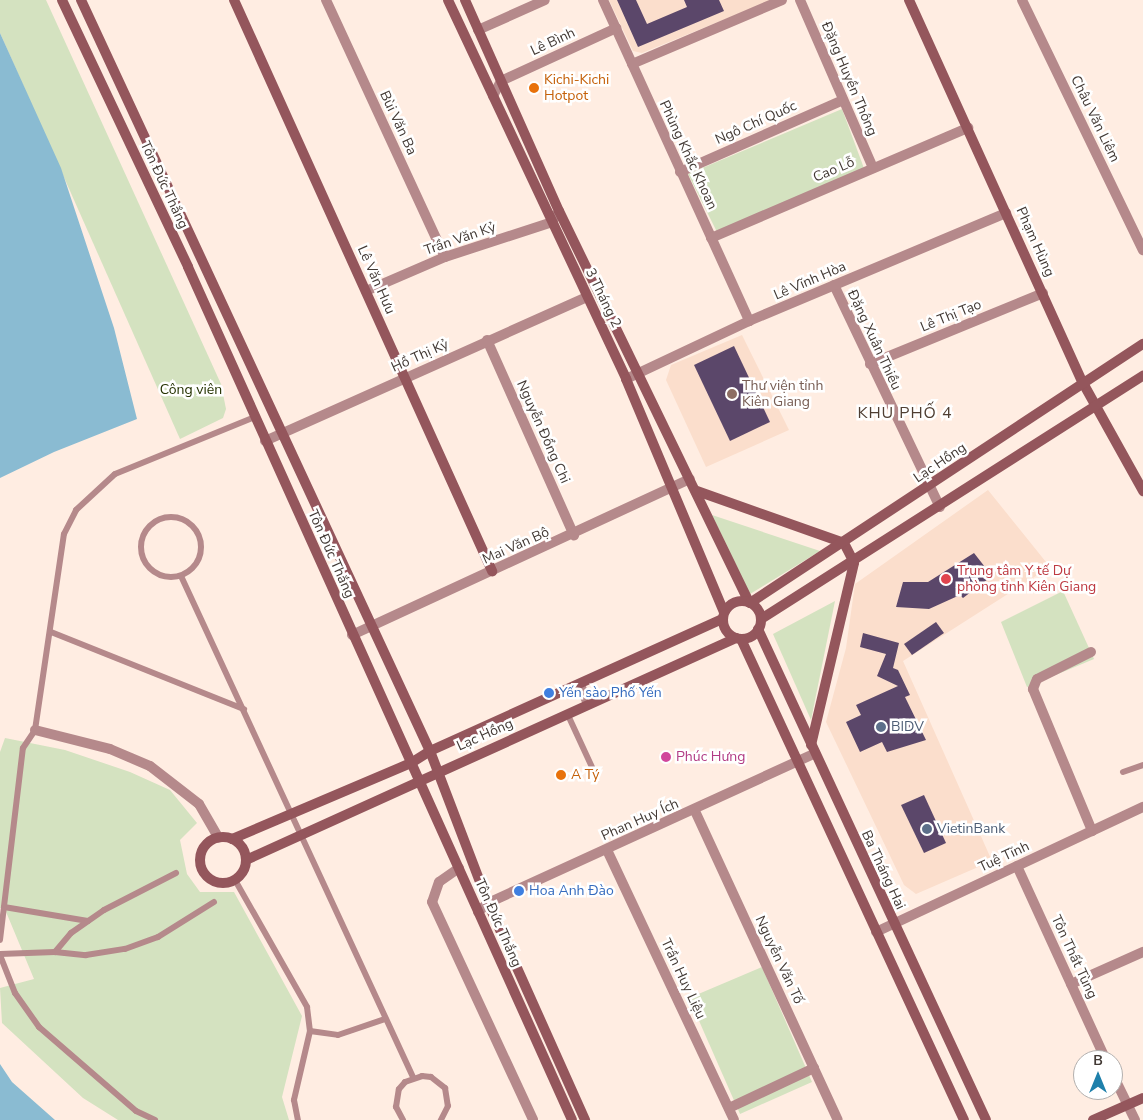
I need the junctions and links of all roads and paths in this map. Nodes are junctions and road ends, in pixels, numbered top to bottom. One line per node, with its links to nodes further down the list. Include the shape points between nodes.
1 (62, 0): 42 (street, Tôn Đức Thắng)
2 (81, 0): 43 (street, Tôn Đức Thắng)
3 (234, 0): 29 (street, Lê Văn Hưu)
4 (326, 0): 27 (street, Bùi Văn Ba)
5 (448, 0): 17 (street, 3 Tháng 2)
6 (465, 0): 14 (street, 3 Tháng 2)
7 (546, 0): 14 (street)
8 (603, 0): 13 (street, Phùng Khắc Khoan)
9 (782, 0): 15 (street)
10 (800, 0): 18 (street, Đặng Huyền Thông)
11 (909, 0): 19 (street, Phạm Hùng)
12 (1022, 0): 26 (street, Châu Văn Liêm)
13 (616, 28): 15 (street, Phùng Khắc Khoan); 16 (street, Lê Bình)
14 (478, 30): 16 (street, 3 Tháng 2)
15 (632, 64): 21 (street, Phùng Khắc Khoan)
16 (501, 81): 17 (street); 22 (street, 3 Tháng 2)
17 (493, 96): 24 (street, 3 Tháng 2)
18 (843, 100): 20 (street, Đặng Huyền Thông); 21 (street, Ngô Chí Quốc)
19 (968, 128): 20 (street, Cao Lỗ); 23 (street, Phạm Hùng)
20 (873, 168): 25 (street, Cao Lỗ)
21 (680, 172): 25 (street, Phùng Khắc Khoan)
22 (559, 210): 24 (street); 36 (street, 3 Tháng 2)
23 (1006, 212): 28 (street, Lê Vĩnh Hòa); 30 (street, Phạm Hùng)
24 (552, 222): 27 (street, Trần Văn Kỷ); 31 (street, 3 Tháng 2)
25 (712, 238): 32 (street, Phùng Khắc Khoan)
26 (1143, 250)
27 (445, 257): 29 (street, Trần Văn Kỷ)
28 (834, 285): 32 (street, Lê Vĩnh Hòa); 35 (street, Đặng Xuân Thiều)
29 (366, 291): 38 (street, Lê Văn Hưu)
30 (1043, 293): 35 (street, Lê Thị Tạo); 40 (street, Phạm Hùng)
31 (586, 296): 33 (street, Hồ Thị Kỷ); 39 (street, 3 Tháng 2)
32 (749, 321): 36 (street, Lê Vĩnh Hòa)
33 (487, 340): 38 (street, Hồ Thị Kỷ); 51 (street, Nguyễn Đổng Chi)
34 (1143, 344): 40 (street, Lạc Hồng)
35 (870, 364): 47 (street, Đặng Xuân Thiều)
36 (638, 373): 39 (street, Lê Vĩnh Hòa); 45 (street, 3 Tháng 2)
37 (1143, 376): 41 (street)
38 (405, 378): 43 (street, Hồ Thị Kỷ); 54 (street, Lê Văn Hưu)
39 (626, 378): 46 (street, 3 Tháng 2)
40 (1083, 383): 41 (street, Phạm Hùng); 47 (street, Lạc Hồng)
41 (1097, 408): 49 (street, Phạm Hùng); 50 (street)
42 (255, 417): 44 (street, Tôn Đức Thắng); 60 (lane, via 115,474 76,510 64,534)
43 (279, 432): 44 (street, Hồ Thị Kỷ); 59 (street, Tôn Đức Thắng)
44 (265, 440): 61 (street, Tôn Đức Thắng)
45 (690, 479): 46 (street, Mai Văn Bộ); 48 (street, 3 Tháng 2)
46 (674, 488): 51 (street, Mai Văn Bộ); 57 (street, 3 Tháng 2)
47 (928, 488): 50 (street, Đặng Xuân Thiều); 52 (street, Lạc Hồng)
48 (697, 491): 52 (street); 56 (street, 3 Tháng 2)
49 (1143, 491)
50 (940, 507): 53 (street)
51 (574, 535): 54 (street, Mai Văn Bộ)
52 (844, 543): 53 (street); 56 (street, Lạc Hồng)
53 (854, 563): 58 (street); 69 (street)
54 (492, 572): 59 (street, Mai Văn Bộ)
55 (181, 576): 55 (lane, via 194,568 202,544 190,522 165,517 145,531 142,556 158,575); 66 (lane)
56 (750, 602): 57 (street, via 735,602); 58 (street)
57 (723, 616): 62 (street, via 725,629); 64 (street, Lạc Hồng)
58 (760, 624): 62 (street); 69 (street, Ba Tháng Hai)
59 (371, 625): 61 (street, Mai Văn Bộ); 70 (street, Tôn Đức Thắng)
60 (51, 632): 66 (lane); 68 (lane)
61 (352, 635): 71 (street, Tôn Đức Thắng)
62 (738, 638): 65 (street, Lạc Hồng); 72 (street)
63 (1092, 652): 81 (street, via 1037,679 1033,689)
64 (580, 685): 65 (street); 70 (street, Lạc Hồng)
65 (588, 704): 67 (street, Lạc Hồng)
66 (244, 709): 80 (lane)
67 (567, 713): 74 (lane); 75 (street, Lạc Hồng)
68 (36, 730): 83 (street, via 102,746 150,766 199,804); 93 (lane, via 23,748)
69 (813, 749): 72 (street, Phan Huy Ích); 96 (street, Ba Tháng Hai)
70 (430, 751): 71 (street, Lạc Hồng); 75 (street, Tôn Đức Thắng)
71 (411, 763): 77 (street, Tôn Đức Thắng); 80 (street, Lạc Hồng)
72 (797, 763): 79 (street, Phan Huy Ích); 97 (street)
73 (1143, 765): 76 (lane)
74 (592, 767)
75 (438, 771): 77 (street, Lạc Hồng); 92 (street, Tôn Đức Thắng)
76 (1123, 772)
77 (420, 781): 82 (street, Lạc Hồng); 88 (street, Tôn Đức Thắng)
78 (1143, 807): 81 (street, Tuệ Tĩnh)
79 (695, 811): 85 (street, Phan Huy Ích); 106 (street, Nguyễn Văn Tố)
80 (290, 813): 82 (lane); 84 (street, Lạc Hồng)
81 (1092, 831): 87 (street, Tuệ Tĩnh)
82 (300, 835): 86 (street, Lạc Hồng); 103 (lane)
83 (219, 838): 84 (street); 90 (street, via 202,852 203,872 215,882)
84 (232, 839): 86 (street, via 244,849)
85 (607, 850): 92 (street, Phan Huy Ích); 111 (street, Trần Huy Liệu)
86 (246, 860): 90 (street)
87 (1017, 866): 96 (street, Tuệ Tĩnh); 102 (street, Tôn Thất Tùng)
88 (459, 868): 94 (street, Tôn Đức Thắng); 116 (street, via 439,882 432,902)
89 (176, 873): 95 (lane, via 118,901)
90 (235, 880): 104 (lane, via 308,1007)
91 (214, 902): 99 (lane, via 158,937 126,949 86,956)
92 (488, 903): 94 (street, Phan Huy Ích); 118 (street, Tôn Đức Thắng)
93 (4, 907): 95 (lane); 98 (lane)
94 (478, 912): 117 (street, Tôn Đức Thắng)
95 (88, 921): 99 (lane, via 71,933)
96 (892, 923): 97 (street, Tuệ Tĩnh); 122 (street, Ba Tháng Hai)
97 (876, 932): 121 (street)
98 (0, 940)
99 (55, 952): 101 (lane)
100 (1143, 952): 102 (street)
101 (0, 954): 112 (lane, via 15,994 39,1027 136,1111)
102 (1071, 984): 105 (street, Tôn Thất Tùng)
103 (386, 1019): 104 (lane, via 338,1035); 107 (lane)
104 (310, 1031): 113 (lane, via 296,1084)
105 (1101, 1050)
106 (814, 1068): 111 (street); 120 (street, Nguyễn Văn Tố)
107 (412, 1078): 114 (lane, via 404,1082 396,1098); 115 (lane, via 431,1077 445,1088 448,1106)
108 (1123, 1095): 110 (street)
109 (1143, 1098): 110 (street)
110 (1128, 1105): 123 (street); 124 (street)
111 (729, 1108): 119 (street, Trần Huy Liệu)
112 (155, 1120)
113 (298, 1120)
114 (403, 1120)
115 (441, 1120)
116 (533, 1120)
117 (572, 1120)
118 (585, 1120)
119 (734, 1120)
120 (838, 1120)
121 (964, 1120)
122 (986, 1120)
123 (1093, 1120)
124 (1135, 1120)

